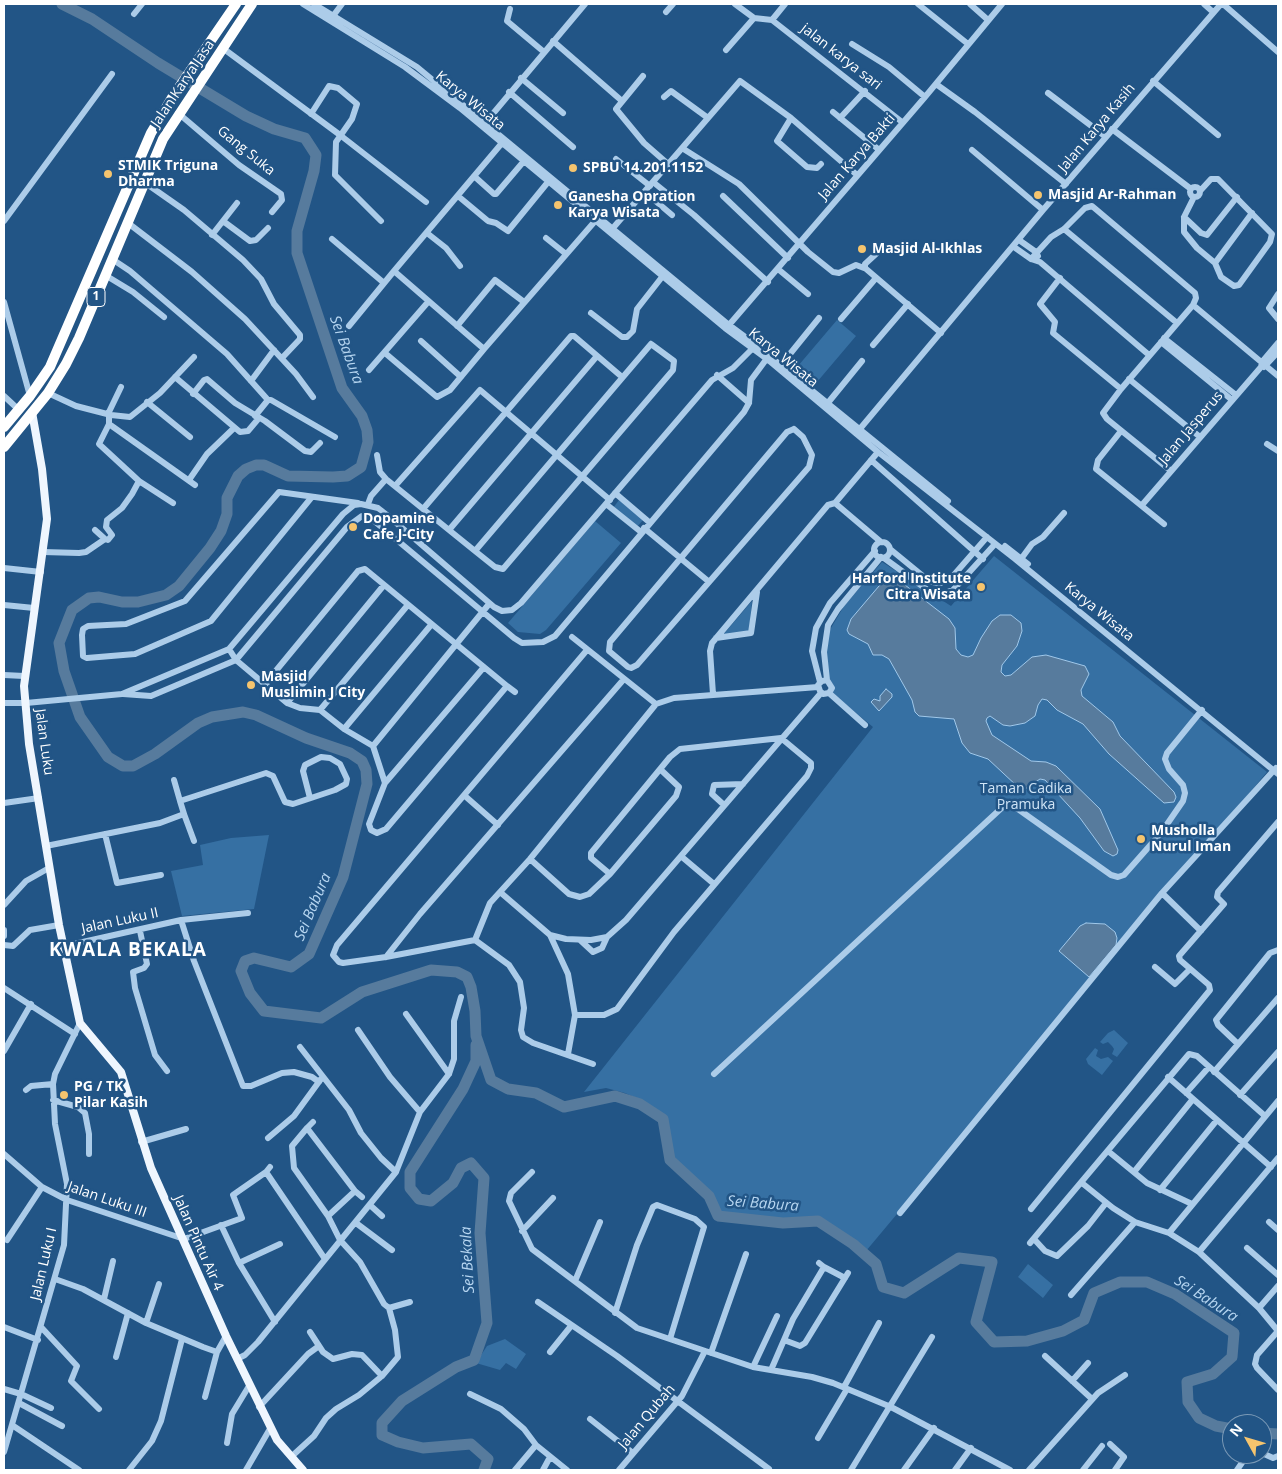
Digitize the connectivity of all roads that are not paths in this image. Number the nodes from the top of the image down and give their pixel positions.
1 (142, 4) edge
2 (236, 4) edge
3 (252, 4) edge
4 (303, 4) edge
5 (314, 4) edge
6 (342, 4) edge
7 (585, 4) edge
8 (673, 4) edge
9 (736, 4) edge
10 (785, 4) edge
11 (918, 4) edge
12 (970, 4) edge
13 (1204, 4) edge
14 (1222, 4) edge
15 (999, 5) edge
16 (510, 9) dead end
17 (666, 12) dead end
18 (1213, 12) junction
19 (134, 14) dead end
20 (333, 16) junction
21 (754, 18) junction
22 (772, 20) junction
23 (988, 20) junction
24 (553, 41) junction
25 (852, 44) dead end
26 (968, 44) junction
27 (224, 49) junction
28 (726, 50) dead end
29 (544, 52) junction
30 (1278, 52) edge
31 (112, 74) dead end
32 (643, 76) dead end
33 (521, 78) junction
34 (1153, 81) junction
35 (936, 84) junction
36 (864, 91) junction
37 (509, 92) junction
38 (1048, 93) dead end
39 (664, 97) dead end
40 (925, 97) junction
41 (622, 100) junction
42 (832, 112) dead end
43 (178, 113) junction
44 (563, 113) dead end
45 (310, 114) junction
46 (708, 118) junction
47 (791, 118) junction
48 (840, 118) junction
49 (486, 122) junction
50 (902, 122) junction
51 (1112, 129) junction
52 (152, 132) junction
53 (340, 135) junction
54 (1218, 135) dead end
55 (1106, 137) junction
56 (163, 139) junction
57 (502, 143) junction
58 (573, 147) dead end
59 (682, 148) junction
60 (879, 148) junction
61 (972, 150) dead end
62 (616, 158) dead end
63 (524, 161) junction
64 (668, 164) junction
65 (821, 164) dead end
66 (857, 175) junction
67 (474, 176) junction
68 (144, 182) junction
69 (548, 182) junction
70 (651, 184) junction
71 (1066, 184) junction
72 (1191, 189) junction
73 (1200, 191) junction
74 (645, 192) junction
75 (458, 196) junction
76 (723, 196) dead end
77 (1194, 197) junction
78 (1237, 197) junction
79 (238, 202) dead end
80 (426, 202) dead end
81 (1043, 210) junction
82 (272, 212) dead end
83 (1252, 213) junction
84 (672, 215) dead end
85 (1184, 217) junction
86 (596, 220) junction
87 (4, 221) edge
88 (381, 221) dead end
89 (223, 222) junction
90 (128, 223) junction
91 (268, 228) dead end
92 (613, 228) junction
93 (1064, 229) junction
94 (427, 233) junction
95 (212, 235) junction
96 (546, 238) dead end
97 (332, 239) dead end
98 (1020, 240) junction
99 (800, 243) junction
100 (1014, 247) junction
101 (1036, 252) junction
102 (877, 253) dead end
103 (566, 254) junction
104 (112, 258) junction
105 (788, 258) junction
106 (1031, 259) junction
107 (1040, 262) junction
108 (1215, 263) junction
109 (460, 266) dead end
110 (864, 268) junction
111 (778, 269) junction
112 (394, 271) junction
113 (105, 275) junction
114 (662, 277) junction
115 (876, 278) junction
116 (1060, 278) junction
117 (768, 282) junction
118 (384, 283) junction
119 (808, 294) dead end
120 (1278, 294) edge
121 (4, 302) edge
122 (428, 302) junction
123 (524, 302) junction
124 (908, 304) junction
125 (1193, 305) junction
126 (592, 313) dead end
127 (164, 317) dead end
128 (819, 318) dead end
129 (841, 319) dead end
130 (1278, 319) edge
131 (1177, 323) junction
132 (729, 325) junction
133 (349, 326) dead end
134 (457, 326) junction
135 (941, 332) junction
136 (1162, 340) junction
137 (420, 341) dead end
138 (1278, 343) edge
139 (873, 346) dead end
140 (755, 347) junction
141 (274, 350) junction
142 (484, 350) junction
143 (1278, 352) edge
144 (385, 353) junction
145 (1150, 355) junction
146 (194, 356) dead end
147 (597, 356) junction
148 (768, 357) junction
149 (282, 358) junction
150 (862, 362) dead end
151 (781, 365) junction
152 (1263, 365) junction
153 (369, 370) dead end
154 (717, 375) junction
155 (622, 376) junction
156 (1278, 376) edge
157 (175, 377) junction
158 (461, 377) junction
159 (26, 378) junction
160 (43, 379) junction
161 (1129, 379) junction
162 (251, 381) junction
163 (121, 387) dead end
164 (1120, 389) junction
165 (48, 393) junction
166 (193, 394) junction
167 (4, 396) edge
168 (30, 396) junction
169 (314, 397) dead end
170 (1234, 398) junction
171 (268, 400) junction
172 (147, 402) junction
173 (748, 403) junction
174 (827, 404) junction
175 (19, 410) junction
176 (32, 412) junction
177 (506, 412) junction
178 (109, 414) junction
179 (257, 417) junction
180 (109, 424) junction
181 (4, 426) edge
182 (234, 428) junction
183 (859, 430) junction
184 (1122, 431) junction
185 (36, 433) junction
186 (532, 433) junction
187 (1200, 436) junction
188 (190, 437) dead end
189 (335, 437) dead end
190 (7, 442) edge
191 (320, 443) dead end
192 (1267, 444) dead end
193 (1278, 451) edge
194 (878, 452) junction
195 (556, 454) junction
196 (377, 455) dead end
197 (871, 460) junction
198 (1171, 471) junction
199 (581, 475) junction
200 (386, 479) junction
201 (188, 480) junction
202 (139, 481) junction
203 (195, 485) dead end
204 (395, 486) junction
205 (615, 493) junction
206 (312, 498) junction
207 (608, 502) junction
208 (173, 503) dead end
209 (835, 503) junction
210 (364, 504) junction
211 (1142, 506) junction
212 (423, 509) junction
213 (1064, 514) dead end
214 (649, 522) junction
215 (1164, 524) dead end
216 (95, 530) dead end
217 (449, 530) junction
218 (643, 530) junction
219 (987, 537) junction
220 (105, 539) junction
221 (882, 542) junction
222 (995, 544) junction
223 (890, 549) junction
224 (874, 551) junction
225 (974, 551) junction
226 (43, 552) junction
227 (475, 552) junction
228 (431, 553) junction
229 (680, 558) junction
230 (882, 558) junction
231 (983, 558) junction
232 (1022, 558) junction
233 (422, 563) junction
234 (4, 568) edge
235 (296, 571) junction
236 (41, 572) junction
237 (953, 576) junction
238 (305, 578) junction
239 (708, 581) junction
240 (961, 583) junction
241 (384, 586) junction
242 (757, 591) junction
243 (830, 603) junction
244 (489, 604) junction
245 (4, 605) edge
246 (407, 606) junction
247 (34, 608) junction
248 (838, 609) junction
249 (482, 612) junction
250 (431, 625) junction
251 (572, 637) dead end
252 (716, 638) junction
253 (455, 644) junction
254 (229, 650) junction
255 (587, 650) junction
256 (218, 655) junction
257 (236, 660) junction
258 (224, 665) junction
259 (484, 667) junction
260 (4, 675) edge
261 (24, 676) junction
262 (624, 679) junction
263 (265, 684) junction
264 (148, 685) junction
265 (507, 686) junction
266 (822, 686) junction
267 (515, 692) dead end
268 (829, 693) junction
269 (122, 694) junction
270 (713, 694) junction
271 (151, 696) junction
272 (4, 702) edge
273 (26, 703) junction
274 (287, 703) junction
275 (656, 704) junction
276 (320, 710) junction
277 (1202, 711) junction
278 (865, 725) dead end
279 (344, 729) junction
280 (781, 738) junction
281 (373, 746) junction
282 (660, 769) junction
283 (1277, 770) edge
284 (174, 780) dead end
285 (385, 783) junction
286 (742, 784) junction
287 (465, 796) junction
288 (39, 798) junction
289 (310, 798) junction
290 (180, 801) junction
291 (4, 802) edge
292 (724, 805) junction
293 (184, 814) junction
294 (1278, 822) edge
295 (498, 824) junction
296 (105, 834) junction
297 (194, 840) dead end
298 (46, 846) junction
299 (682, 857) junction
300 (530, 859) junction
301 (49, 868) junction
302 (610, 874) junction
303 (161, 875) dead end
304 (714, 884) junction
305 (500, 892) junction
306 (1162, 893) junction
307 (4, 905) edge
308 (248, 913) dead end
309 (181, 920) junction
310 (59, 925) junction
311 (4, 930) edge
312 (140, 931) junction
313 (1201, 931) junction
314 (550, 935) junction
315 (4, 936) edge
316 (607, 937) junction
317 (475, 940) junction
318 (580, 940) junction
319 (4, 945) edge
320 (65, 946) junction
321 (1278, 950) edge
322 (386, 957) junction
323 (1156, 967) dead end
324 (1190, 969) junction
325 (4, 988) edge
326 (461, 997) dead end
327 (1278, 998) edge
328 (31, 1004) junction
329 (406, 1014) dead end
330 (575, 1015) junction
331 (80, 1023) junction
332 (358, 1030) dead end
333 (75, 1034) junction
334 (1238, 1044) junction
335 (300, 1047) dead end
336 (4, 1051) edge
337 (1278, 1052) edge
338 (568, 1054) junction
339 (593, 1064) dead end
340 (1211, 1070) junction
341 (166, 1071) dead end
342 (449, 1074) junction
343 (714, 1074) dead end
344 (1168, 1077) junction
345 (321, 1080) junction
346 (53, 1084) junction
347 (26, 1090) dead end
348 (1186, 1093) junction
349 (1240, 1095) junction
350 (1193, 1099) junction
351 (53, 1100) junction
352 (1278, 1101) edge
353 (420, 1112) junction
354 (1266, 1116) junction
355 (1217, 1120) junction
356 (313, 1122) dead end
357 (307, 1128) junction
358 (186, 1129) dead end
359 (268, 1138) dead end
360 (141, 1142) junction
361 (1243, 1142) junction
362 (1108, 1151) junction
363 (4, 1154) edge
364 (89, 1154) dead end
365 (1278, 1158) edge
366 (1271, 1167) junction
367 (396, 1172) junction
368 (532, 1172) dead end
369 (1134, 1172) junction
370 (1082, 1183) junction
371 (42, 1186) junction
372 (1160, 1190) junction
373 (355, 1191) junction
374 (362, 1197) dead end
375 (553, 1198) dead end
376 (68, 1200) junction
377 (1106, 1203) junction
378 (1192, 1204) junction
379 (371, 1206) junction
380 (1031, 1209) dead end
381 (900, 1213) dead end
382 (328, 1216) junction
383 (382, 1216) dead end
384 (600, 1222) dead end
385 (1135, 1222) junction
386 (1269, 1222) dead end
387 (356, 1223) junction
388 (221, 1225) junction
389 (1278, 1230) edge
390 (522, 1232) junction
391 (1169, 1233) junction
392 (184, 1239) junction
393 (7, 1240) dead end
394 (340, 1240) junction
395 (280, 1244) dead end
396 (1247, 1248) dead end
397 (392, 1250) dead end
398 (1199, 1252) junction
399 (746, 1254) dead end
400 (324, 1259) junction
401 (114, 1260) dead end
402 (239, 1263) junction
403 (1278, 1275) edge
404 (55, 1279) junction
405 (575, 1281) junction
406 (159, 1284) dead end
407 (1278, 1286) edge
408 (1071, 1295) dead end
409 (104, 1299) junction
410 (410, 1302) dead end
411 (538, 1302) dead end
412 (389, 1308) junction
413 (1259, 1308) junction
414 (128, 1313) junction
415 (615, 1313) junction
416 (777, 1316) dead end
417 (275, 1322) junction
418 (146, 1323) junction
419 (879, 1323) dead end
420 (571, 1326) junction
421 (4, 1327) edge
422 (41, 1327) junction
423 (1278, 1331) edge
424 (310, 1332) dead end
425 (226, 1336) junction
426 (932, 1337) dead end
427 (182, 1338) junction
428 (670, 1339) junction
429 (38, 1340) junction
430 (784, 1340) junction
431 (318, 1346) junction
432 (217, 1352) junction
433 (550, 1352) dead end
434 (708, 1352) junction
435 (1044, 1356) dead end
436 (116, 1357) dead end
437 (237, 1359) junction
438 (1088, 1363) dead end
439 (753, 1367) junction
440 (771, 1370) junction
441 (1126, 1375) dead end
442 (382, 1376) junction
443 (1072, 1381) junction
444 (250, 1386) junction
445 (846, 1388) junction
446 (4, 1390) edge
447 (1278, 1390) edge
448 (21, 1394) junction
449 (470, 1394) dead end
450 (205, 1397) dead end
451 (1092, 1399) junction
452 (678, 1401) junction
453 (19, 1403) junction
454 (259, 1407) junction
455 (891, 1407) junction
456 (51, 1408) dead end
457 (99, 1409) dead end
458 (590, 1419) dead end
459 (12, 1425) junction
460 (62, 1426) dead end
461 (271, 1427) junction
462 (934, 1428) junction
463 (818, 1438) dead end
464 (227, 1443) dead end
465 (1110, 1444) dead end
466 (536, 1445) junction
467 (1102, 1446) dead end
468 (971, 1448) junction
469 (4, 1452) edge
470 (634, 1453) junction
471 (550, 1456) junction
472 (291, 1457) junction
473 (248, 1468) edge
474 (769, 1468) dead end
475 (79, 1470) edge
476 (129, 1470) edge
477 (255, 1470) edge
478 (303, 1470) edge
479 (515, 1470) edge
480 (543, 1470) edge
481 (567, 1470) edge
482 (619, 1470) edge
483 (851, 1470) edge
484 (904, 1470) edge
485 (955, 1470) edge
486 (1010, 1470) edge
487 (1029, 1470) edge
488 (1084, 1470) edge
489 (1115, 1470) edge

1 - 19 street
2 - 52 highway, Jalan Karya Jasa / 1
3 - 27 highway, Jalan Karya Jasa / 1
4 - 57 street, Karya Wisata
5 - 20 street, Karya Wisata
6 - 20 street
7 - 24 street
8 - 17 street
9 - 21 street
10 - 22 street
11 - 26 street
12 - 23 street
13 - 18 street
14 - 18 street, Jalan Karya Kasih
14 - 30 street
15 - 23 street, Jalan Karya Bakti
16 - 29 street
18 - 34 street, Jalan Karya Kasih
20 - 49 street, Karya Wisata
21 - 22 street
21 - 28 street
22 - 36 street, jalan karya sari
23 - 26 street, Jalan Karya Bakti
24 - 29 street
24 - 41 street
25 - 40 street
26 - 35 street, Jalan Karya Bakti
27 - 43 highway, Jalan Karya Jasa / 1
27 - 45 street
29 - 33 street
31 - 87 street
32 - 41 street
33 - 37 street
33 - 44 street
34 - 51 street, Jalan Karya Kasih
34 - 54 street
35 - 40 street, Jalan Karya Bakti
35 - 71 street
36 - 48 street
36 - 50 street, jalan karya sari
37 - 49 street
37 - 58 street
38 - 55 street
39 - 46 street
40 - 50 street, Jalan Karya Bakti
41 - 64 street
42 - 48 street
43 - 56 highway, Jalan Karya Jasa / 1
43 - 82 street, Gang Suka
45 - 53 street
45 - 53 street
46 - 47 street
46 - 59 street
47 - 65 street
47 - 66 street
48 - 60 street
49 - 92 street, Karya Wisata
50 - 60 street, Jalan Karya Bakti
51 - 55 street, Jalan Karya Kasih
51 - 72 street
52 - 56 highway
52 - 160 highway, Jalan Karya Jasa / 1
53 - 80 street
53 - 88 street
55 - 71 street, Jalan Karya Kasih
56 - 68 highway, Jalan Karya Jasa / 1
57 - 63 street, Karya Wisata
57 - 67 street
59 - 64 street
59 - 99 street
60 - 66 street, Jalan Karya Bakti
61 - 81 street
62 - 70 street
63 - 67 street
63 - 69 street, Karya Wisata
64 - 70 street
66 - 99 street, Jalan Karya Bakti
67 - 75 street
68 - 90 highway, Jalan Karya Jasa / 1
68 - 95 street
69 - 75 street
69 - 86 street, Karya Wisata
70 - 74 street
70 - 117 street
71 - 81 street, Jalan Karya Kasih
72 - 73 street
72 - 77 street
73 - 77 street
73 - 78 street
74 - 84 street
74 - 92 street
75 - 94 street
76 - 105 street
77 - 85 street
78 - 83 street
78 - 85 street
79 - 89 street
81 - 98 street, Jalan Karya Kasih
83 - 108 street
83 - 108 street
85 - 108 street
86 - 103 street
86 - 114 street, Karya Wisata
89 - 91 street
89 - 95 street
90 - 104 highway, Jalan Karya Jasa / 1
90 - 141 street
92 - 132 street, Karya Wisata
93 - 101 street
93 - 125 street
93 - 131 street
94 - 109 street
94 - 112 street
95 - 149 street
96 - 103 street
97 - 118 street
98 - 100 street, Jalan Karya Kasih
98 - 101 street
99 - 105 street, Jalan Karya Bakti
99 - 110 street
100 - 106 street
100 - 135 street, Jalan Karya Kasih
101 - 106 street
101 - 107 street
102 - 110 street
103 - 123 street
104 - 113 highway, Jalan Karya Jasa / 1
104 - 162 street
105 - 111 street, Jalan Karya Bakti
106 - 107 street
107 - 116 street
110 - 115 street
111 - 117 street, Jalan Karya Bakti
111 - 119 street
112 - 118 street
112 - 122 street
113 - 127 street
113 - 165 highway, Jalan Karya Jasa / 1
114 - 126 street
114 - 140 street, Karya Wisata
115 - 124 street
115 - 129 street
116 - 145 street
116 - 164 street
117 - 132 street, Jalan Karya Bakti
118 - 133 street
120 - 130 street
121 - 159 street
122 - 134 street
122 - 144 street
123 - 134 street
123 - 142 street
124 - 135 street
124 - 139 street
125 - 131 street
125 - 152 street
128 - 151 street
131 - 136 street
132 - 140 street, Karya Wisata
134 - 142 street
135 - 183 street, Jalan Karya Kasih
136 - 145 street
136 - 170 street
137 - 158 street
138 - 152 street, Jalan Jasperus
140 - 148 street, Karya Wisata
140 - 154 street
141 - 149 street
141 - 162 street
142 - 158 street
143 - 152 street, Jalan Jasperus
144 - 153 street
144 - 158 street
145 - 161 street
146 - 157 street
147 - 155 street
147 - 177 street
147 - 186 street
148 - 151 street, Karya Wisata
148 - 173 street
148 - 194 street, Karya Wisata
149 - 169 street
150 - 174 street
151 - 174 street, Karya Wisata
152 - 156 street
152 - 170 street, Jalan Jasperus
154 - 173 street
154 - 205 street
155 - 195 street
155 - 199 street
157 - 166 street
157 - 172 street
159 - 160 street
159 - 168 street
160 - 168 highway, Jalan Karya Jasa / 1
161 - 164 street
161 - 187 street
162 - 171 street
163 - 178 street
164 - 184 street
165 - 176 highway, Jalan Karya Jasa / 1
165 - 178 street
166 - 179 street
166 - 182 street
167 - 175 street
168 - 175 highway, Jalan Karya Jasa / 1
170 - 187 street, Jalan Jasperus
171 - 179 street
171 - 189 street
172 - 178 street
172 - 188 street
173 - 214 street
174 - 183 street, Karya Wisata
175 - 181 highway, Jalan Karya Jasa / 1
176 - 185 main road, Jalan Luku
176 - 190 highway, Jalan Karya Jasa / 1
177 - 186 street
177 - 204 street
177 - 212 street
178 - 180 street
179 - 182 street
179 - 191 street
180 - 201 street
180 - 202 street
182 - 201 street
183 - 232 street, Karya Wisata
184 - 198 street
184 - 211 street
185 - 190 main road
185 - 226 main road, Jalan Luku
186 - 195 street
186 - 217 street
187 - 198 street, Jalan Jasperus
192 - 193 street
194 - 197 street
194 - 219 street, Karya Wisata
195 - 199 street
195 - 227 street
196 - 200 street
197 - 209 street
197 - 225 street
198 - 211 street, Jalan Jasperus
199 - 207 street
199 - 227 street
200 - 204 street
200 - 210 street
201 - 203 street
202 - 208 street
202 - 220 street
204 - 212 street
205 - 207 street
205 - 214 street
206 - 206 street
206 - 210 street
207 - 218 street
207 - 244 street
209 - 221 street
209 - 242 street
210 - 228 street
210 - 235 street
211 - 215 street
212 - 217 street
213 - 232 street
214 - 218 street
216 - 220 street
217 - 227 street
218 - 229 street
218 - 249 street
219 - 222 street, Karya Wisata
219 - 225 street
220 - 226 street
221 - 223 street
221 - 224 street
222 - 231 street
222 - 277 street, Karya Wisata
223 - 230 street
223 - 237 street
224 - 230 street
224 - 243 street
225 - 231 street
225 - 237 street
226 - 236 main road, Jalan Luku
228 - 233 street
228 - 244 street
229 - 239 street
229 - 239 street
229 - 239 street
230 - 240 street
230 - 248 street
231 - 240 street
232 - 277 street, Karya Wisata
233 - 238 street
233 - 249 street
234 - 236 street
235 - 238 street
235 - 254 street
236 - 247 main road, Jalan Luku
237 - 240 street
238 - 257 street
241 - 246 street
241 - 263 street
241 - 274 street
242 - 252 street
242 - 252 street
243 - 248 street
243 - 266 street
244 - 249 street
245 - 247 street
246 - 250 street
246 - 276 street
247 - 261 main road, Jalan Luku
248 - 266 street
249 - 253 street
250 - 253 street
250 - 279 street
251 - 255 street
252 - 270 street
253 - 259 street
253 - 281 street
254 - 256 street
254 - 257 street
255 - 262 street
255 - 287 street
256 - 258 street
256 - 264 street
257 - 258 street
257 - 263 street
258 - 271 street
259 - 265 street
259 - 285 street
260 - 261 street
261 - 273 main road, Jalan Luku
262 - 275 street
262 - 295 street
263 - 274 street
264 - 269 street
264 - 271 street
265 - 267 street
265 - 285 street
266 - 268 street
266 - 268 street
266 - 270 street
266 - 280 street
268 - 278 street
269 - 271 street
269 - 273 street
270 - 275 street
272 - 273 street
273 - 288 main road, Jalan Luku
274 - 276 street
275 - 300 street
276 - 279 street
277 - 283 street, Karya Wisata
277 - 283 street, Karya Wisata
277 - 343 street
279 - 281 street
280 - 282 street
280 - 286 street
280 - 304 street
281 - 285 street
282 - 302 street
282 - 302 street
283 - 306 street
284 - 290 street
286 - 292 street
286 - 292 street
287 - 295 street
287 - 322 street
288 - 291 street
288 - 298 main road, Jalan Luku
289 - 289 street
289 - 290 street
290 - 293 street
292 - 299 street
293 - 296 street
293 - 297 street
294 - 313 street
295 - 322 street
296 - 298 street
296 - 303 street
298 - 301 main road, Jalan Luku
299 - 304 street
299 - 316 street
300 - 302 street
300 - 305 street
301 - 307 street
301 - 310 main road, Jalan Luku
304 - 330 street
305 - 314 street
305 - 317 street
306 - 313 street
306 - 381 street
308 - 309 street, Jalan Luku II
309 - 312 street, Jalan Luku II
309 - 345 street
310 - 319 street
310 - 320 main road, Jalan Luku
311 - 315 street
312 - 320 street, Jalan Luku II
312 - 341 street
313 - 324 street
314 - 318 street
314 - 330 street
316 - 318 street
316 - 318 street
317 - 322 street
317 - 338 street
320 - 331 main road, Jalan Luku
321 - 334 street
323 - 324 street
324 - 380 street
325 - 328 street
326 - 342 street
327 - 334 street
328 - 333 street
328 - 336 street
329 - 342 street
330 - 338 street
331 - 333 street, Jalan Luku I
331 - 360 main road, Jalan Pintu Air 4
332 - 353 street
333 - 346 street, Jalan Luku I
334 - 340 street
335 - 345 street
337 - 349 street
338 - 339 street
340 - 344 street
340 - 348 street
340 - 349 street
342 - 353 street
344 - 348 street
344 - 362 street
345 - 359 street
345 - 367 street
346 - 347 street
346 - 351 street, Jalan Luku I
348 - 350 street
349 - 354 street
350 - 355 street
350 - 369 street
351 - 364 street
351 - 376 street, Jalan Luku I
352 - 354 street
353 - 367 street
354 - 361 street
355 - 361 street
355 - 372 street
356 - 357 street
357 - 373 street
357 - 382 street
358 - 360 street
360 - 392 main road, Jalan Pintu Air 4
361 - 366 street
361 - 378 street
362 - 369 street
362 - 370 street
363 - 371 street, Jalan Luku III
365 - 366 street
366 - 398 street
367 - 379 street
368 - 390 street
369 - 372 street
370 - 377 street
370 - 377 street
371 - 376 street, Jalan Luku III
371 - 393 street
372 - 378 street
373 - 374 street
373 - 382 street
375 - 390 street
376 - 392 street, Jalan Luku III
376 - 404 street, Jalan Luku I
377 - 385 street
378 - 391 street
379 - 383 street
379 - 387 street
382 - 394 street
384 - 405 street
385 - 391 street
385 - 408 street
386 - 389 street
387 - 394 street
387 - 397 street
388 - 392 street
388 - 400 street
388 - 402 street
390 - 405 street
391 - 398 street
392 - 425 main road, Jalan Pintu Air 4
394 - 400 street
394 - 412 street
395 - 402 street
396 - 403 street
398 - 413 street
399 - 434 street, Jalan Qubah
400 - 417 street
401 - 409 street
402 - 417 street
404 - 409 street
404 - 422 street, Jalan Luku I
405 - 415 street
406 - 418 street
407 - 413 street
409 - 414 street
410 - 412 street
411 - 420 street
412 - 442 street
413 - 423 street
414 - 418 street
414 - 436 street
415 - 428 street
415 - 428 street
416 - 439 street
417 - 437 street
418 - 427 street
419 - 445 street
420 - 433 street
420 - 452 street
421 - 429 street
422 - 429 street, Jalan Luku I
422 - 457 street
423 - 447 street
424 - 431 street
425 - 432 street
425 - 437 main road, Jalan Pintu Air 4
426 - 455 street
427 - 432 street
427 - 476 street
428 - 434 street
429 - 448 street, Jalan Luku I
430 - 430 street
430 - 440 street
431 - 442 street
431 - 454 street
432 - 450 street
434 - 439 street
434 - 452 street, Jalan Qubah
435 - 443 street
437 - 444 main road, Jalan Pintu Air 4
438 - 443 street
439 - 440 street
440 - 445 street
441 - 451 street
442 - 472 street
443 - 451 street
444 - 454 main road, Jalan Pintu Air 4
444 - 464 street
445 - 455 street
445 - 463 street
446 - 448 street
448 - 453 street, Jalan Luku I
448 - 456 street
449 - 466 street
451 - 487 street
452 - 470 street, Jalan Qubah
452 - 474 street
453 - 459 street, Jalan Luku I
453 - 460 street
454 - 461 main road, Jalan Pintu Air 4
455 - 462 street
455 - 483 street
458 - 470 street
459 - 469 street, Jalan Luku I
459 - 475 street
461 - 472 main road, Jalan Pintu Air 4
461 - 473 street
462 - 468 street
462 - 484 street
465 - 489 street
466 - 471 street
466 - 479 street
467 - 488 street
468 - 485 street
468 - 486 street
470 - 482 street, Jalan Qubah
471 - 480 street
471 - 481 street
472 - 478 main road, Jalan Pintu Air 4
473 - 477 street

